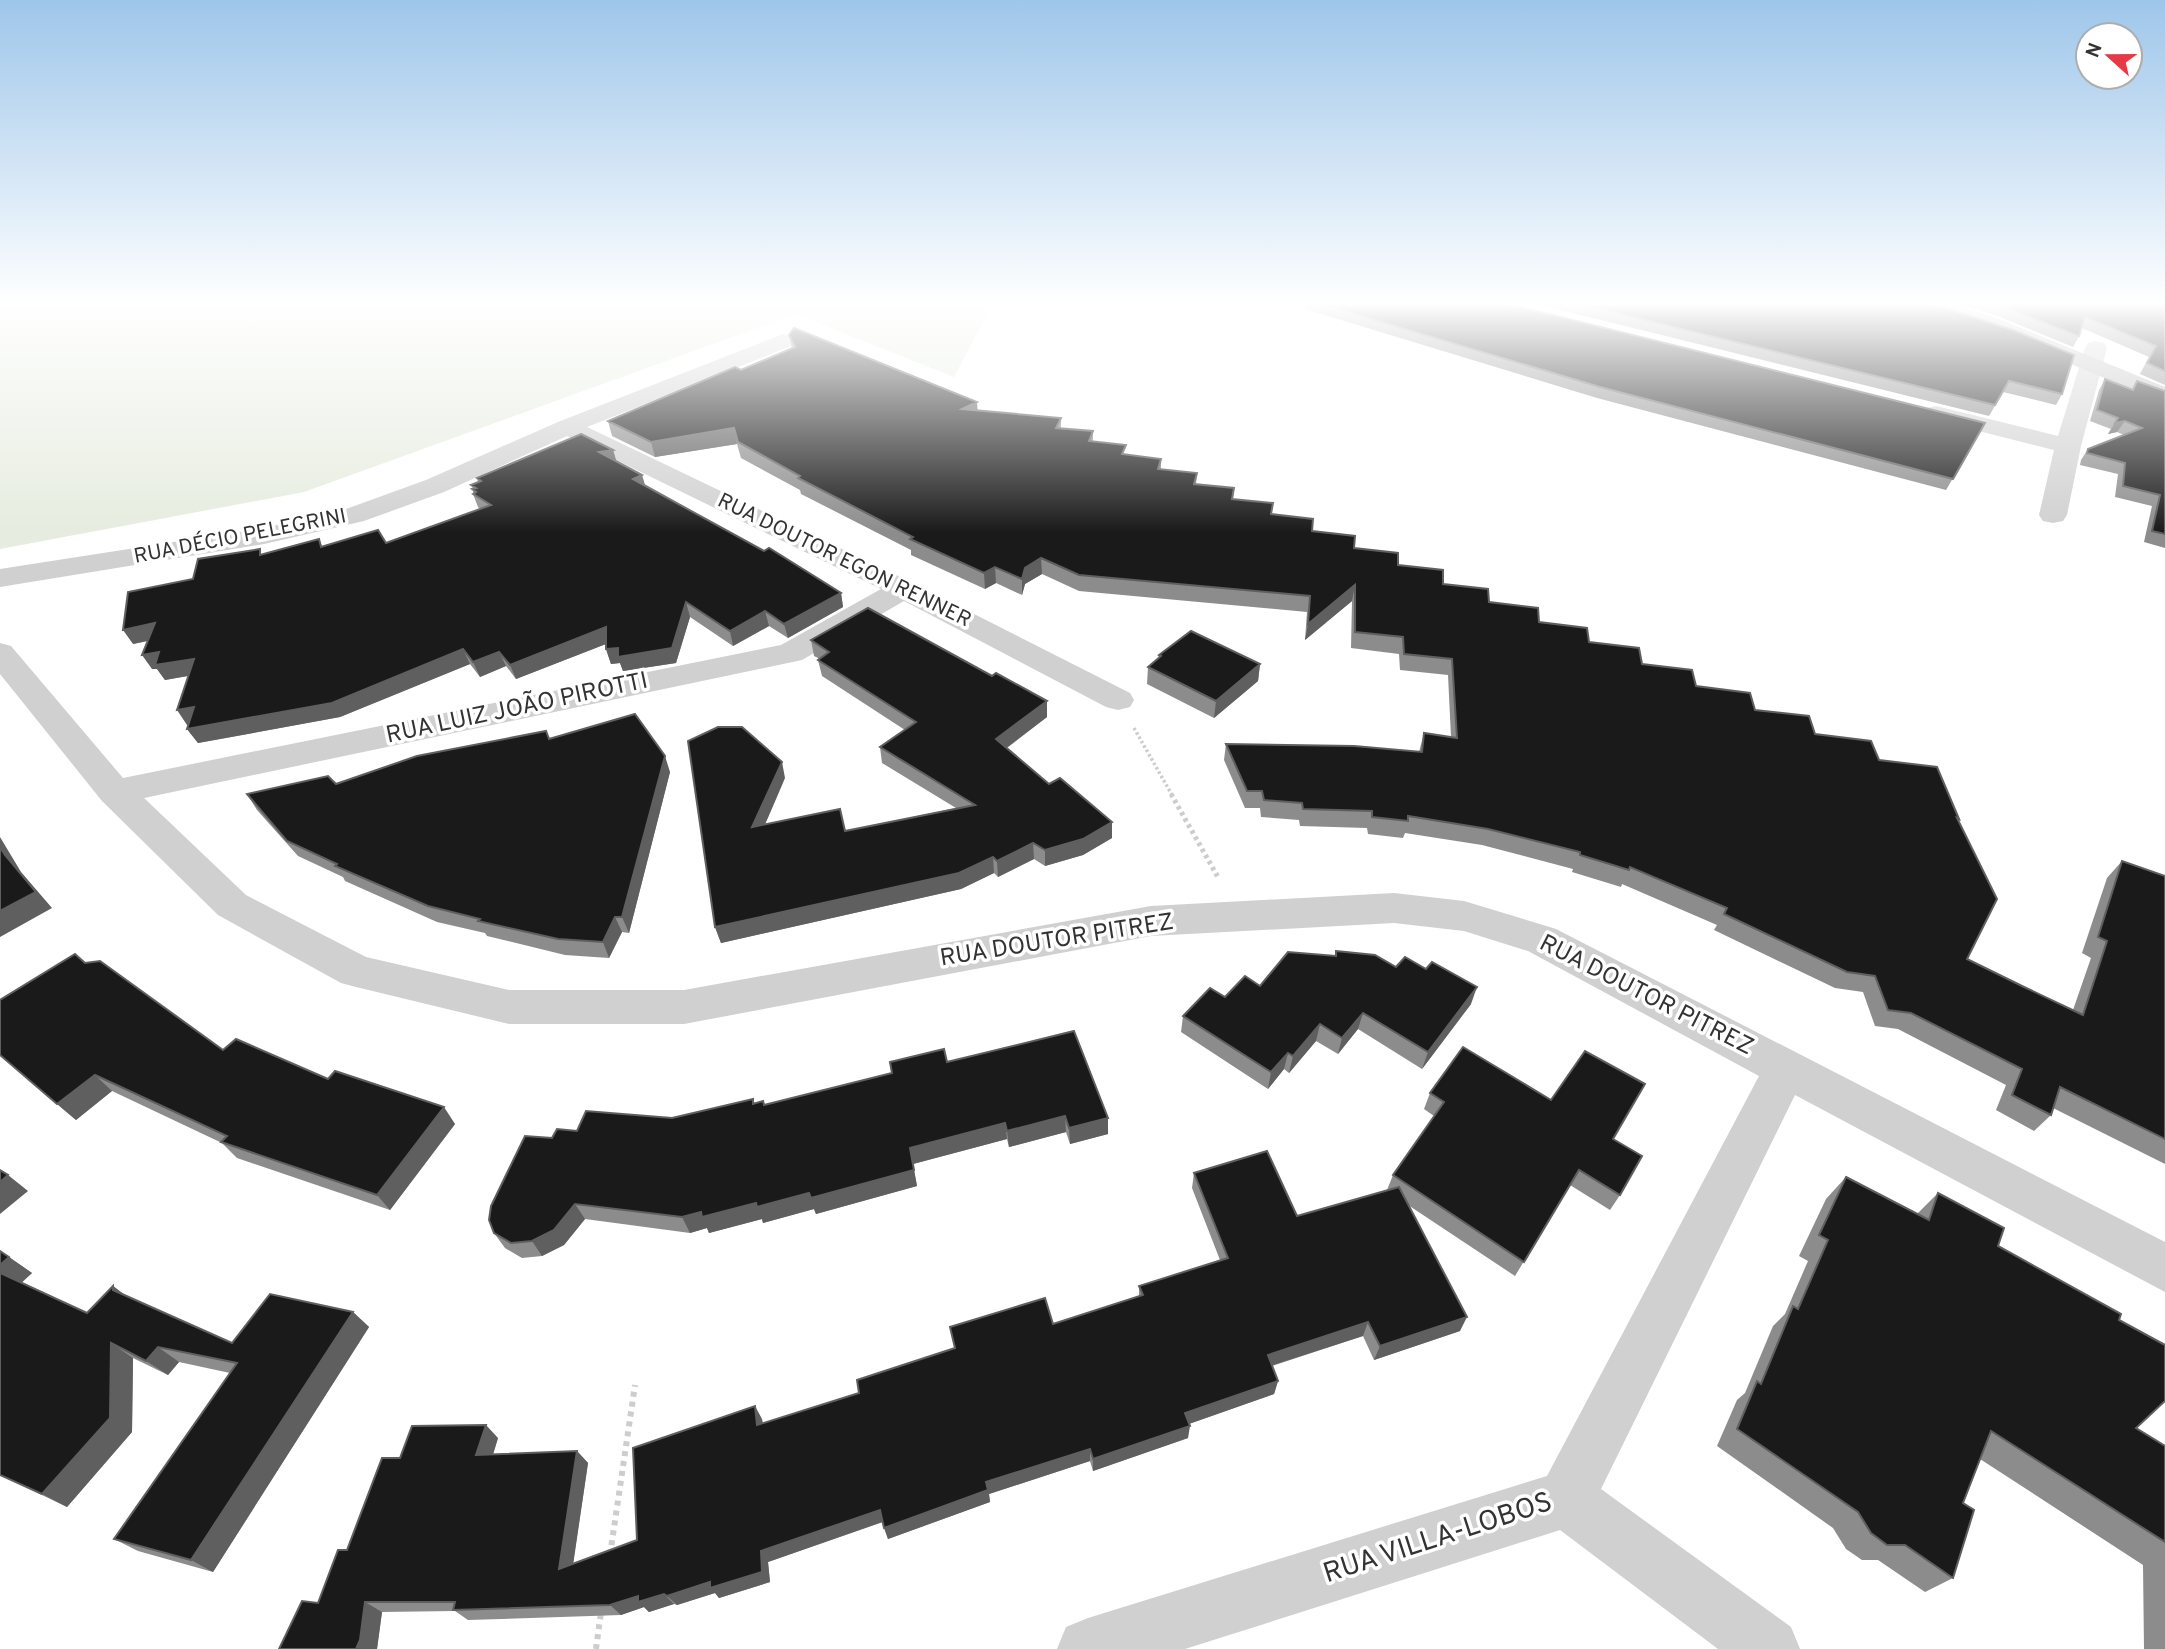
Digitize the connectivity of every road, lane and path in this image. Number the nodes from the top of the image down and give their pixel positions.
1 (688, 379) edge
2 (2087, 379) edge
3 (2135, 379) edge
4 (2165, 396) edge
5 (1921, 409) edge
6 (567, 427) junction
7 (2068, 446) junction
8 (2053, 515) dead end
9 (0, 579) edge
10 (903, 589) junction
11 (0, 653) edge
12 (1118, 700) joint
13 (115, 792) junction
14 (1241, 916) junction
15 (1786, 1068) junction
16 (2165, 1268) edge
17 (635, 1385) dead end
18 (1566, 1499) junction
19 (607, 1570) edge
20 (604, 1596) edge
21 (596, 1649) edge
22 (1088, 1649) edge
23 (1769, 1649) edge

1 - 6 street, RUA DÉCIO PELEGRINI
2 - 7 street
3 - 4 street
5 - 7 street
6 - 9 street, RUA DÉCIO PELEGRINI
6 - 10 street, RUA DOUTOR EGON RENNER
7 - 8 street
10 - 12 street, RUA DOUTOR EGON RENNER
10 - 13 street, RUA LUIZ JOÃO PIROTTI
11 - 13 street, RUA DOUTOR PITREZ
12 - 14 path
13 - 14 street, RUA DOUTOR PITREZ
14 - 15 street, RUA DOUTOR PITREZ
15 - 16 street, RUA DOUTOR PITREZ
15 - 18 street, RUA VILLA-LOBOS
17 - 19 path
18 - 22 street, RUA VILLA-LOBOS
18 - 23 street
20 - 21 path

